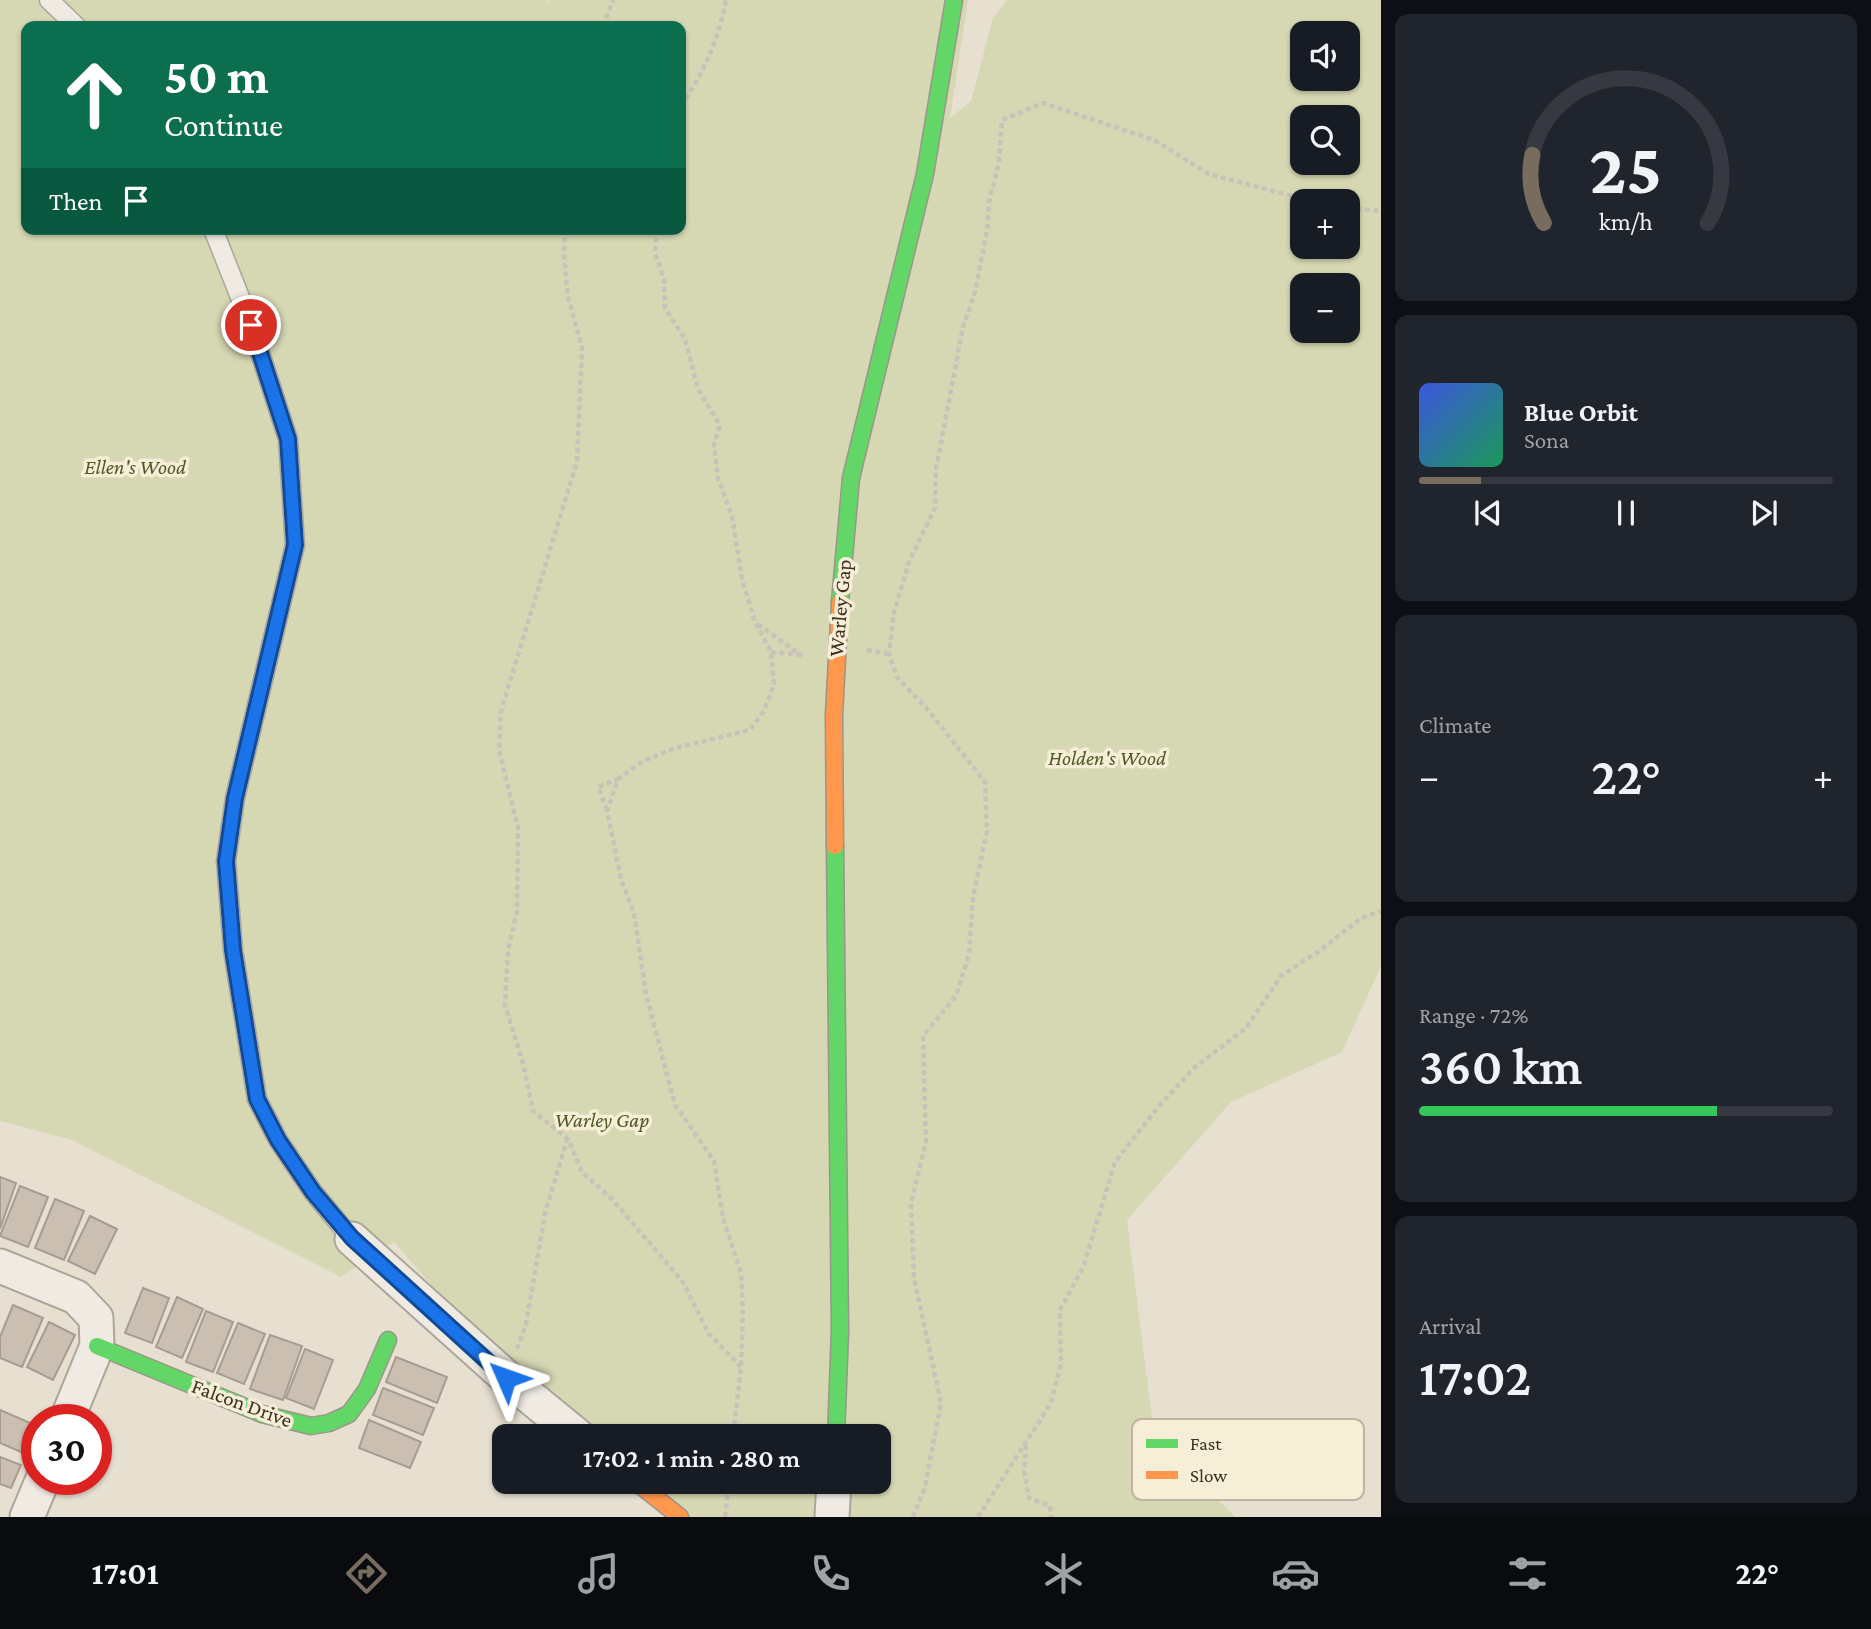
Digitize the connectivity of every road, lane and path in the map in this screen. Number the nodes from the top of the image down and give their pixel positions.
1 (49, 0) edge
2 (613, 0) edge
3 (726, 0) edge
4 (954, 0) edge
5 (71, 21) edge
6 (605, 21) edge
7 (686, 99) edge
8 (1290, 195) edge
9 (1360, 209) edge
10 (1381, 211) edge
11 (215, 235) edge
12 (565, 235) edge
13 (656, 235) edge
14 (755, 622) junction
15 (803, 656) dead end
16 (618, 779) junction
17 (607, 811) junction
18 (1381, 911) edge
19 (568, 1139) junction
20 (352, 1238) joint
21 (0, 1266) edge
22 (388, 1340) dead end
23 (97, 1346) junction
24 (741, 1367) junction
25 (506, 1378) junction
26 (73, 1404) edge
27 (563, 1424) edge
28 (734, 1424) edge
29 (836, 1424) edge
30 (1027, 1441) junction
31 (651, 1494) edge
32 (728, 1494) edge
33 (833, 1494) edge
34 (36, 1495) edge
35 (27, 1517) edge
36 (680, 1517) edge
37 (725, 1517) edge
38 (832, 1517) edge
39 (913, 1517) edge
40 (978, 1517) edge
41 (1051, 1517) edge

1 - 5 lane
2 - 6 path
3 - 7 path
4 - 29 street, Warley Gap
8 - 39 path
9 - 10 path
11 - 20 lane
12 - 19 path
13 - 14 path
14 - 15 path
14 - 16 path
16 - 17 path
16 - 17 path
17 - 24 path
18 - 30 path
19 - 24 path
19 - 25 path
20 - 25 street
21 - 23 street
22 - 23 street, Falcon Drive
23 - 26 street
24 - 28 path
25 - 27 street
30 - 40 path
30 - 41 path
31 - 36 street
32 - 37 path
33 - 38 street
34 - 35 street

